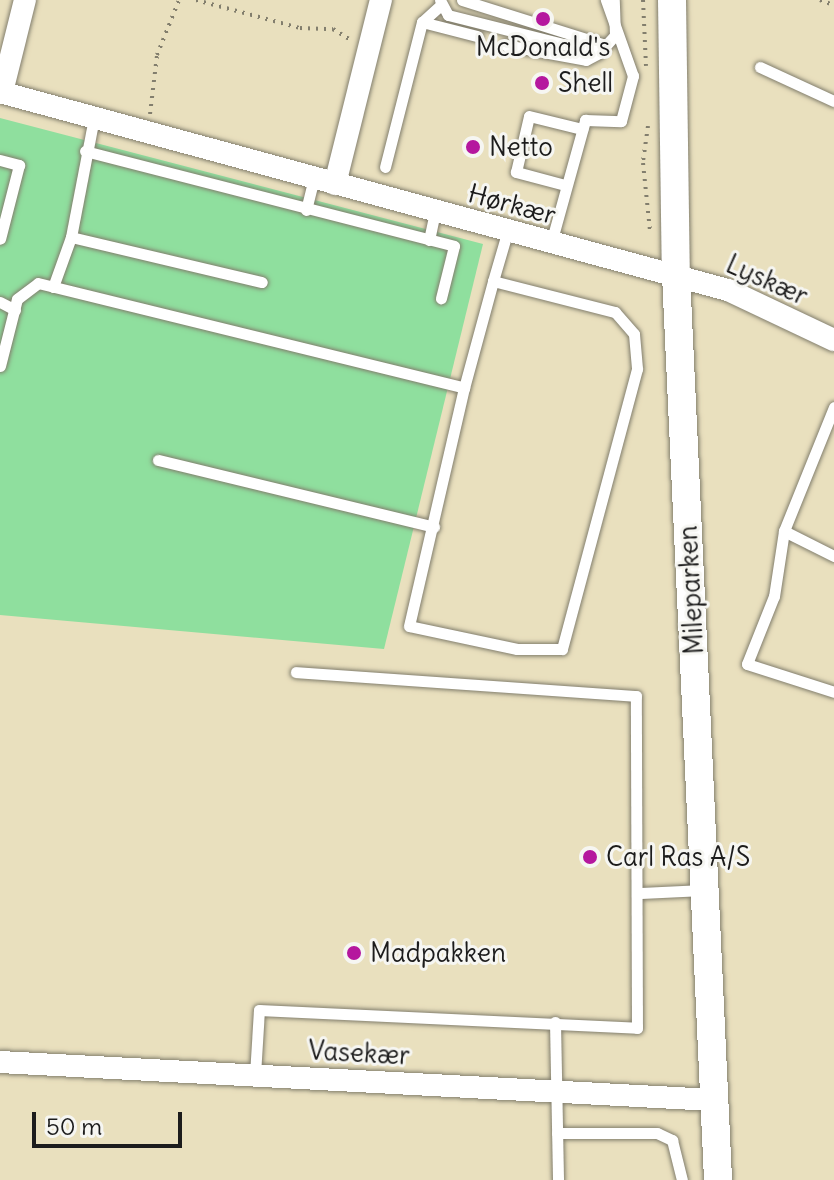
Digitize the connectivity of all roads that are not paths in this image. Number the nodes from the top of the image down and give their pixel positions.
1 (25, 0) edge
2 (381, 0) edge
3 (462, 0) edge
4 (606, 0) edge
5 (614, 0) edge
6 (672, 0) edge
7 (440, 3) edge
8 (422, 22) junction
9 (615, 35) junction
10 (477, 36) dead end
11 (505, 45) dead end
12 (603, 49) junction
13 (760, 67) dead end
14 (1, 92) edge
15 (834, 101) edge
16 (94, 118) junction
17 (582, 129) junction
18 (85, 151) junction
19 (0, 160) edge
20 (385, 167) dead end
21 (324, 181) junction
22 (565, 185) junction
23 (306, 210) junction
24 (435, 212) junction
25 (507, 233) junction
26 (71, 237) junction
27 (0, 239) edge
28 (429, 240) junction
29 (551, 244) junction
30 (676, 275) junction
31 (493, 281) junction
32 (262, 282) dead end
33 (53, 287) junction
34 (441, 298) dead end
35 (0, 302) edge
36 (15, 310) junction
37 (834, 340) edge
38 (0, 366) edge
39 (464, 388) junction
40 (834, 407) edge
41 (158, 460) dead end
42 (434, 527) junction
43 (784, 531) junction
44 (834, 556) edge
45 (296, 672) dead end
46 (834, 692) edge
47 (703, 890) junction
48 (641, 893) junction
49 (555, 1022) junction
50 (0, 1062) edge
51 (255, 1075) junction
52 (555, 1091) junction
53 (714, 1100) junction
54 (557, 1133) junction
55 (558, 1180) edge
56 (682, 1180) edge
57 (718, 1180) edge

1 - 14 street, Hørkær
2 - 21 street
3 - 12 lane
4 - 9 lane
5 - 9 lane
6 - 30 street, Mileparken
7 - 8 lane
7 - 12 lane
8 - 10 lane
8 - 20 lane
9 - 12 lane
9 - 17 lane
11 - 12 lane
13 - 15 lane
14 - 16 street, Hørkær
16 - 18 lane
16 - 21 street, Hørkær
17 - 22 lane
17 - 22 lane
18 - 23 lane
18 - 26 lane
19 - 27 lane
21 - 23 lane
21 - 24 street, Hørkær
22 - 29 lane
23 - 28 lane
24 - 25 street, Hørkær
24 - 28 lane
25 - 29 street, Hørkær
25 - 31 lane
26 - 32 lane
26 - 33 lane
28 - 34 lane
29 - 30 street, Hørkær
30 - 37 street, Lyskær
30 - 47 street, Mileparken
31 - 39 lane
31 - 42 lane
33 - 36 lane
33 - 39 lane
35 - 36 lane
36 - 38 lane
39 - 42 lane
40 - 43 lane
41 - 42 lane
43 - 44 lane
43 - 46 lane
45 - 48 lane
47 - 48 lane
47 - 53 street, Mileparken
48 - 49 lane
49 - 51 lane
49 - 52 lane
50 - 51 street, Vasekær
51 - 52 street, Vasekær
52 - 53 street, Vasekær
52 - 54 lane
53 - 57 street, Mileparken
54 - 55 lane
54 - 56 lane

